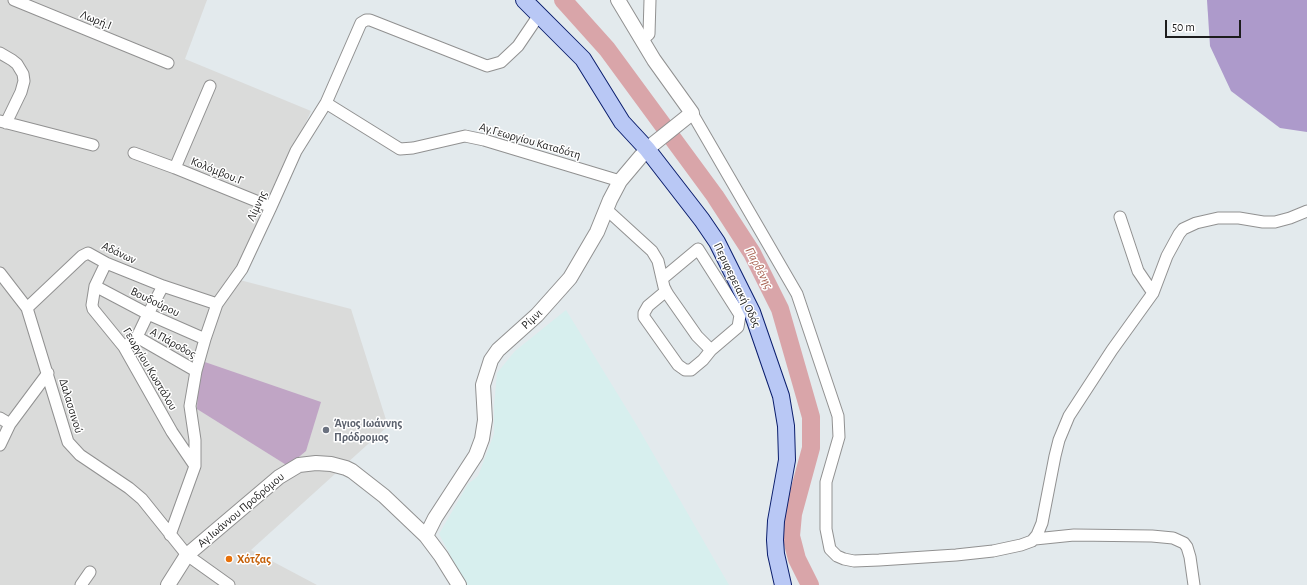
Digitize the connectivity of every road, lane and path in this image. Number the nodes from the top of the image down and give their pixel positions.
1 (14, 0) edge
2 (524, 0) edge
3 (618, 0) edge
4 (650, 0) edge
5 (539, 15) junction
6 (642, 40) junction
7 (0, 53) edge
8 (168, 63) dead end
9 (210, 86) dead end
10 (326, 103) junction
11 (686, 117) junction
12 (3, 122) edge
13 (652, 144) junction
14 (93, 145) dead end
15 (134, 153) dead end
16 (175, 168) junction
17 (620, 181) junction
18 (271, 208) junction
19 (606, 209) junction
20 (1307, 211) edge
21 (1120, 217) dead end
22 (106, 262) junction
23 (0, 273) edge
24 (662, 279) junction
25 (95, 286) junction
26 (163, 286) junction
27 (666, 291) junction
28 (1153, 294) junction
29 (217, 304) junction
30 (27, 308) junction
31 (148, 314) junction
32 (137, 337) junction
33 (205, 339) junction
34 (124, 347) junction
35 (711, 350) junction
36 (196, 371) junction
37 (48, 373) junction
38 (0, 418) edge
39 (10, 424) junction
40 (0, 445) edge
41 (195, 466) junction
42 (170, 535) junction
43 (426, 536) junction
44 (1035, 539) junction
45 (187, 555) junction
46 (90, 572) dead end
47 (226, 584) edge
48 (81, 585) edge
49 (168, 585) edge
50 (459, 585) edge
51 (783, 585) edge
52 (1194, 585) edge

1 - 8 street, Λωρή.Ι
2 - 5 main road, Περιφερειακή Οδός
3 - 6 street
4 - 6 street
5 - 10 street, Λίμνης
5 - 13 main road, Περιφερειακή Οδός
6 - 11 street
7 - 12 street
9 - 16 street, Κολόμβου.Γ
10 - 17 street, Αγ.Γεωργίου Καταδότη
10 - 18 street, Λίμνης
11 - 13 street, Ρίμνι
11 - 44 street
12 - 14 street
13 - 17 street, Ρίμνι
13 - 51 main road, Περιφερειακή Οδός
15 - 16 street, Κολόμβου.Γ
16 - 18 street, Κολόμβου.Γ
17 - 19 street, Ρίμνι
18 - 29 street, Λίμνης
19 - 24 street
19 - 43 street, Ρίμνι
20 - 28 street
21 - 28 street
22 - 25 street, Γεωργίου Κωστάλου
22 - 26 street, Αδάνων
22 - 30 street, Αδάνων
23 - 30 street, Δαλασσινού
24 - 27 street
24 - 35 street
25 - 31 street, Βουδούρου
25 - 34 street, Γεωργίου Κωστάλου
26 - 29 street, Αδάνων
26 - 31 street
27 - 35 street
27 - 35 street
28 - 44 street
29 - 33 street, Λίμνης
30 - 37 street, Δαλασσινού
31 - 32 street
31 - 33 street, Βουδούρου
32 - 34 street
32 - 36 street, Α Πάροδος
33 - 36 street, Λίμνης
34 - 41 street, Γεωργίου Κωστάλου
36 - 41 street, Λίμνης
37 - 39 street
37 - 42 street, Δαλασσινού
38 - 39 street
39 - 40 street
41 - 42 street, Λίμνης
42 - 45 street, Δαλασσινού
43 - 45 street, Αγ.Ιωάννου Προδρόμου
43 - 50 street, Αγ.Ιωάννου Προδρόμου
44 - 52 street
45 - 47 street, Δαλασσινού
45 - 49 street, Αγ.Ιωάννου Προδρόμου
46 - 48 street

